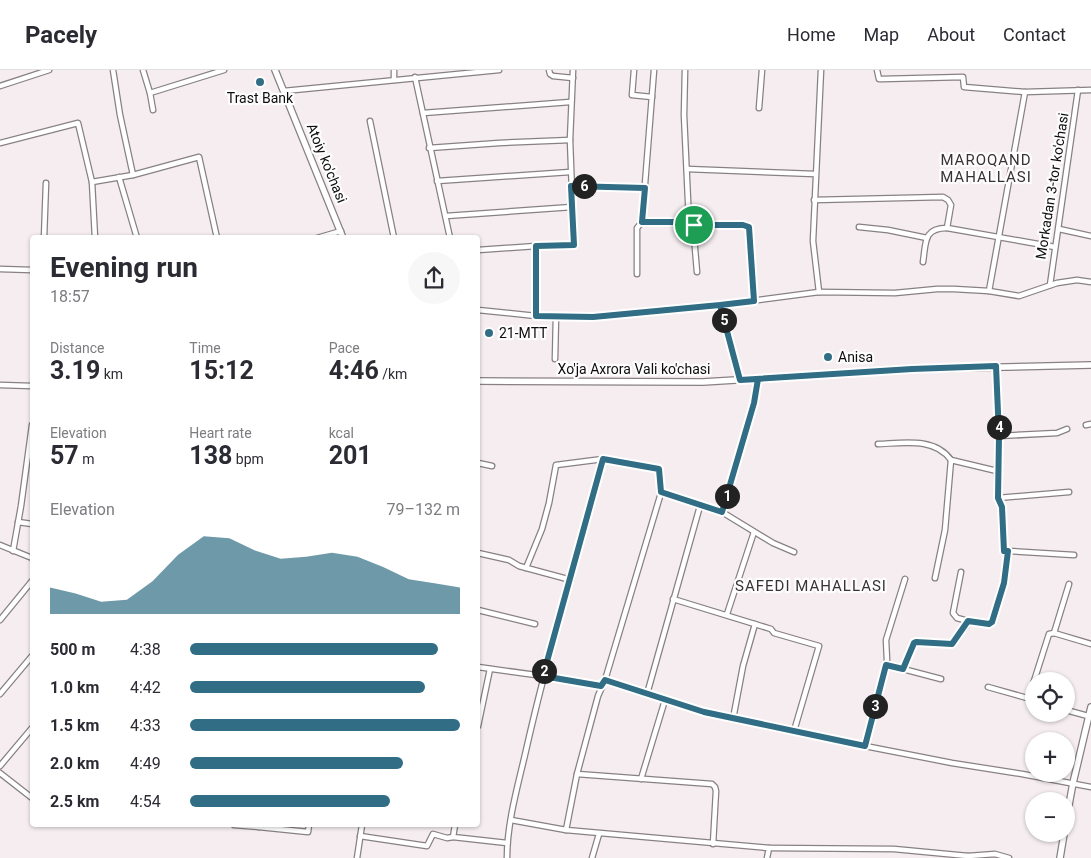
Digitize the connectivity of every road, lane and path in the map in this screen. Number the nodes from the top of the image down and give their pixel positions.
1 (50, 70) edge
2 (113, 70) edge
3 (143, 70) edge
4 (224, 70) edge
5 (275, 70) edge
6 (394, 70) edge
7 (499, 70) edge
8 (549, 70) edge
9 (573, 70) edge
10 (634, 70) edge
11 (654, 70) edge
12 (685, 70) edge
13 (762, 70) edge
14 (821, 70) edge
15 (877, 70) edge
16 (415, 77) junction
17 (573, 78) junction
18 (394, 80) junction
19 (0, 86) edge
20 (1078, 90) junction
21 (1091, 90) edge
22 (284, 91) junction
23 (1025, 92) junction
24 (150, 93) junction
25 (652, 97) junction
26 (570, 102) junction
27 (759, 108) dead end
28 (153, 110) dead end
29 (423, 113) junction
30 (370, 121) dead end
31 (570, 140) junction
32 (0, 142) edge
33 (430, 148) junction
34 (687, 169) junction
35 (570, 172) junction
36 (815, 174) junction
37 (133, 175) junction
38 (119, 177) junction
39 (437, 181) junction
40 (92, 182) junction
41 (46, 183) dead end
42 (571, 186) junction
43 (645, 188) junction
44 (814, 200) junction
45 (572, 208) junction
46 (446, 216) junction
47 (642, 222) junction
48 (691, 224) junction
49 (859, 227) dead end
50 (947, 228) junction
51 (1059, 229) junction
52 (341, 231) junction
53 (44, 235) edge
54 (96, 235) edge
55 (136, 235) edge
56 (216, 235) edge
57 (327, 235) edge
58 (342, 235) edge
59 (393, 235) edge
60 (449, 235) edge
61 (1091, 236) edge
62 (927, 238) junction
63 (999, 238) junction
64 (536, 246) junction
65 (1055, 247) junction
66 (480, 250) edge
67 (923, 262) dead end
68 (0, 269) edge
69 (30, 270) edge
70 (697, 272) dead end
71 (637, 274) dead end
72 (1091, 282) edge
73 (1050, 285) junction
74 (989, 291) junction
75 (819, 292) junction
76 (754, 301) junction
77 (720, 305) junction
78 (480, 310) edge
79 (536, 316) junction
80 (556, 316) junction
81 (555, 359) dead end
82 (1091, 365) edge
83 (996, 366) junction
84 (758, 379) junction
85 (740, 380) junction
86 (480, 381) edge
87 (0, 386) edge
88 (30, 386) edge
89 (1067, 429) dead end
90 (999, 436) junction
91 (30, 442) edge
92 (878, 444) dead end
93 (603, 459) junction
94 (951, 460) junction
95 (480, 464) edge
96 (492, 466) dead end
97 (997, 471) junction
98 (26, 476) junction
99 (30, 477) edge
100 (661, 492) junction
101 (1069, 492) dead end
102 (998, 498) junction
103 (700, 506) junction
104 (722, 512) junction
105 (18, 522) junction
106 (30, 524) edge
107 (754, 532) junction
108 (0, 545) edge
109 (13, 551) junction
110 (1008, 551) junction
111 (794, 552) dead end
112 (480, 553) edge
113 (1074, 556) dead end
114 (30, 557) edge
115 (526, 568) junction
116 (961, 572) dead end
117 (935, 578) dead end
118 (905, 579) dead end
119 (571, 580) junction
120 (30, 584) edge
121 (1069, 584) dead end
122 (674, 599) junction
123 (480, 610) edge
124 (727, 614) junction
125 (0, 620) edge
126 (968, 621) junction
127 (535, 624) dead end
128 (754, 624) junction
129 (1054, 633) junction
130 (1091, 644) edge
131 (30, 658) edge
132 (886, 665) junction
133 (480, 668) edge
134 (490, 669) junction
135 (903, 669) junction
136 (1037, 672) edge
137 (543, 676) junction
138 (941, 679) dead end
139 (605, 680) junction
140 (601, 686) junction
141 (988, 687) dead end
142 (0, 694) edge
143 (647, 694) junction
144 (1025, 698) edge
145 (665, 700) junction
146 (1091, 707) edge
147 (1075, 712) edge
148 (480, 716) edge
149 (1088, 716) junction
150 (733, 719) junction
151 (30, 730) edge
152 (794, 731) junction
153 (865, 746) junction
154 (0, 766) edge
155 (0, 773) edge
156 (1075, 773) edge
157 (577, 774) junction
158 (1025, 774) edge
159 (641, 779) junction
160 (1073, 782) joint
161 (1091, 787) edge
162 (1071, 792) edge
163 (30, 796) edge
164 (511, 820) junction
165 (267, 827) edge
166 (309, 827) edge
167 (362, 827) edge
168 (455, 827) edge
169 (566, 830) junction
170 (599, 834) junction
171 (360, 836) junction
172 (453, 836) junction
173 (1063, 842) edge
174 (507, 843) junction
175 (713, 844) junction
176 (769, 848) junction
177 (968, 857) edge
178 (357, 858) edge
179 (507, 858) edge
180 (592, 858) edge
181 (767, 858) edge
182 (1009, 858) edge
183 (1060, 858) edge

1 - 19 street
2 - 37 street
3 - 24 street
4 - 24 street
5 - 22 street, Atoiy ko'chasi
6 - 18 street
7 - 16 street
8 - 17 street
9 - 17 street
10 - 25 street
11 - 25 street
12 - 34 street
13 - 27 street
14 - 36 street
15 - 23 street
16 - 18 street
16 - 29 street
17 - 26 street
18 - 22 street
20 - 21 street
20 - 23 street
20 - 51 street, Morkadan 3-tor ko'chasi
22 - 52 street, Atoiy ko'chasi
23 - 63 street
24 - 28 street
25 - 43 street
26 - 29 street
26 - 31 street
29 - 33 street
30 - 59 street
31 - 33 street
31 - 35 street
32 - 40 street
33 - 39 street
34 - 36 street
34 - 48 street
35 - 39 street
35 - 42 street
36 - 44 street
37 - 38 street
37 - 56 street
38 - 40 street
38 - 55 street
39 - 46 street
40 - 54 street
41 - 53 street
42 - 43 street
42 - 45 street
43 - 47 street
44 - 50 street
44 - 75 street
45 - 46 street
45 - 64 street
46 - 60 street
47 - 48 street
47 - 71 street
48 - 70 street
48 - 76 street
49 - 62 street
50 - 62 street
50 - 63 street
51 - 61 street
51 - 65 street, Morkadan 3-tor ko'chasi
52 - 57 street
52 - 58 street, Atoiy ko'chasi
62 - 67 street
63 - 65 street
63 - 74 street
64 - 66 street
64 - 79 street
65 - 73 street, Morkadan 3-tor ko'chasi
68 - 69 street
72 - 73 street
73 - 74 street
74 - 75 street
75 - 76 street
76 - 77 street
77 - 80 street
77 - 85 street
78 - 79 street
79 - 80 street
80 - 81 street
82 - 83 street, Xo'ja Axrora Vali ko'chasi
83 - 84 street, Xo'ja Axrora Vali ko'chasi
83 - 90 street
84 - 85 street, Xo'ja Axrora Vali ko'chasi
84 - 104 street
85 - 86 street, Xo'ja Axrora Vali ko'chasi
87 - 88 street
89 - 90 street
90 - 97 street
91 - 98 street
92 - 94 street
93 - 100 street
93 - 115 street
93 - 119 street
94 - 97 street
94 - 117 street
95 - 96 street
97 - 102 street
98 - 99 street
98 - 105 street
100 - 103 street
100 - 139 street
101 - 102 street
102 - 110 street
103 - 104 street
103 - 122 street
104 - 107 street
105 - 106 street
105 - 109 street
107 - 111 street
107 - 124 street
108 - 109 street
109 - 114 street
110 - 113 street
110 - 126 street
112 - 115 street
115 - 119 street
116 - 126 street
118 - 132 street
119 - 137 street
120 - 125 street
121 - 129 street
122 - 124 street
122 - 143 street
123 - 127 street
124 - 128 street
126 - 135 street
128 - 150 street
128 - 152 street
129 - 130 street
129 - 136 street
131 - 142 street
132 - 135 street
132 - 153 street
133 - 134 street
134 - 137 street
134 - 148 street
135 - 138 street
137 - 140 street
137 - 164 street
139 - 140 street
139 - 143 street
140 - 157 street
141 - 144 street
143 - 145 street
145 - 150 street
145 - 159 street
146 - 149 street
147 - 149 street
149 - 156 street
150 - 152 street
151 - 154 street
152 - 153 street
153 - 158 street
155 - 163 street
157 - 159 street
157 - 169 street
159 - 175 street
160 - 161 street
160 - 162 street
164 - 169 street
164 - 174 street
165 - 166 street
167 - 171 street
168 - 172 street
169 - 170 street
170 - 175 street
170 - 180 street
171 - 172 street
171 - 178 street
172 - 174 street
173 - 183 street
174 - 179 street
175 - 176 street
176 - 177 street
176 - 181 street
177 - 182 street

